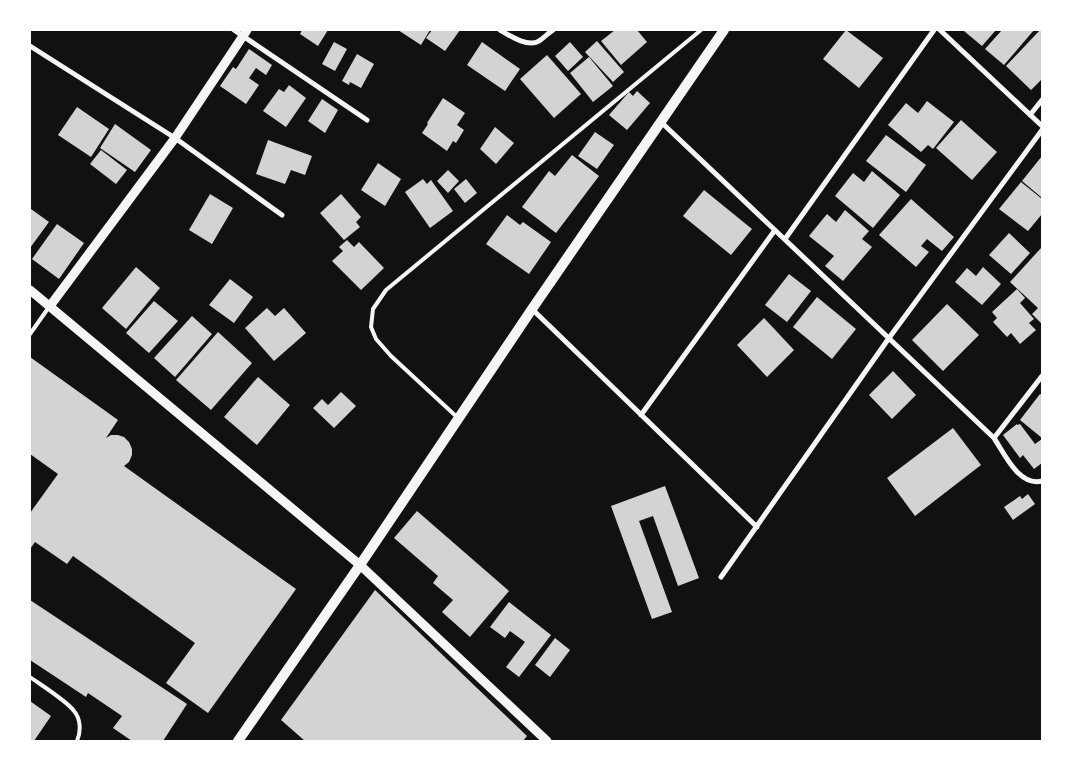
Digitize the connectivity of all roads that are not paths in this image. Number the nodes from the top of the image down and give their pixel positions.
1 (234, 30) edge
2 (500, 30) edge
3 (553, 30) edge
4 (701, 30) edge
5 (724, 30) edge
6 (934, 30) edge
7 (940, 30) edge
8 (244, 33) edge
9 (30, 46) edge
10 (1042, 100) edge
11 (1030, 115) junction
12 (367, 120) dead end
13 (661, 122) junction
14 (1042, 126) edge
15 (1042, 130) edge
16 (175, 138) junction
17 (282, 215) dead end
18 (775, 230) junction
19 (785, 239) junction
20 (30, 290) edge
21 (50, 306) junction
22 (532, 309) junction
23 (30, 334) edge
24 (889, 338) junction
25 (1042, 376) edge
26 (641, 415) junction
27 (458, 418) junction
28 (994, 438) junction
29 (1042, 481) edge
30 (756, 527) junction
31 (360, 565) junction
32 (721, 578) dead end
33 (30, 677) edge
34 (77, 741) edge
35 (238, 741) edge
36 (547, 741) edge

1 - 8 street
2 - 3 street
4 - 27 lane
5 - 13 main road
6 - 19 street
7 - 11 street
8 - 12 street
8 - 16 street
9 - 16 street
10 - 11 street
11 - 14 street
13 - 18 street
13 - 22 main road
15 - 24 street
16 - 17 street
16 - 21 street
18 - 19 street
18 - 26 street
19 - 24 street
20 - 21 street
21 - 23 lane
21 - 31 street
22 - 26 street
22 - 27 main road
24 - 28 street
24 - 30 street
25 - 28 street
26 - 30 street
27 - 31 main road
28 - 29 street
30 - 32 street
31 - 35 main road
31 - 36 street
33 - 34 lane

